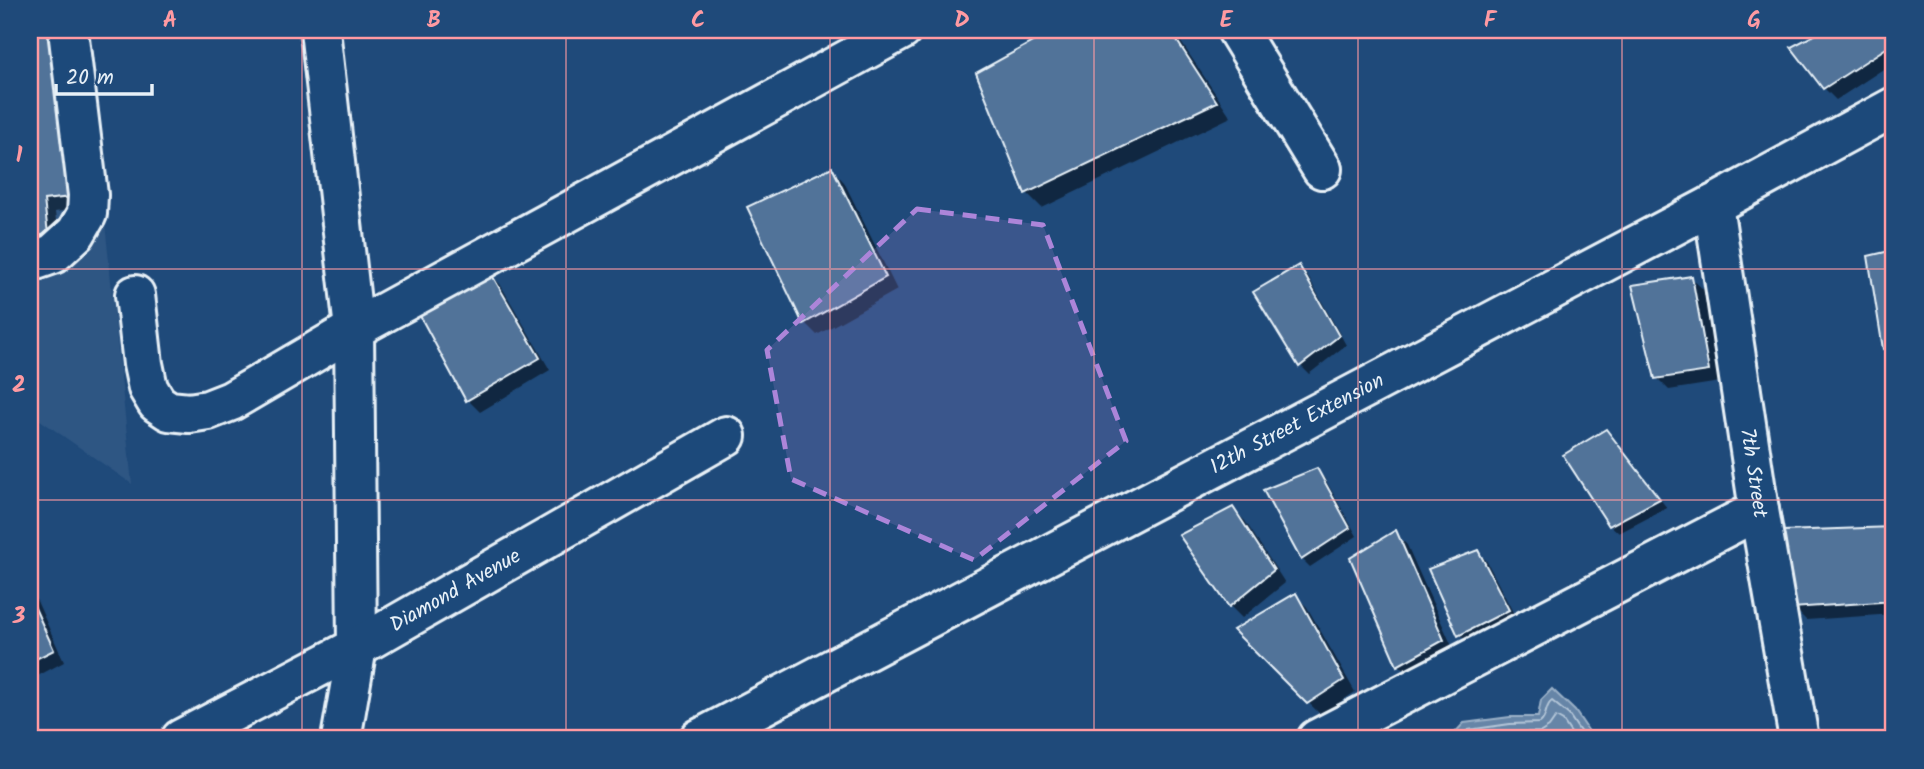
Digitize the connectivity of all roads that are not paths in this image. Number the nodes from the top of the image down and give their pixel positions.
1 (68, 30) edge
2 (320, 30) edge
3 (902, 30) edge
4 (1237, 30) edge
5 (1894, 107) edge
6 (1322, 169) dead end
7 (1713, 205) junction
8 (30, 262) edge
9 (135, 296) dead end
10 (354, 329) junction
11 (726, 436) dead end
12 (1759, 509) junction
13 (357, 647) junction
14 (181, 739) edge
15 (341, 739) edge
16 (699, 739) edge
17 (1317, 739) edge
18 (1799, 739) edge

1 - 8 street
2 - 10 street
3 - 10 street
4 - 6 street
5 - 7 street, 12th Street Extension
7 - 12 street, 7th Street
7 - 16 street, 12th Street Extension
9 - 10 street
10 - 13 street
11 - 13 street, Diamond Avenue
12 - 17 street
12 - 18 street, 7th Street
13 - 14 street, Diamond Avenue
13 - 15 street

